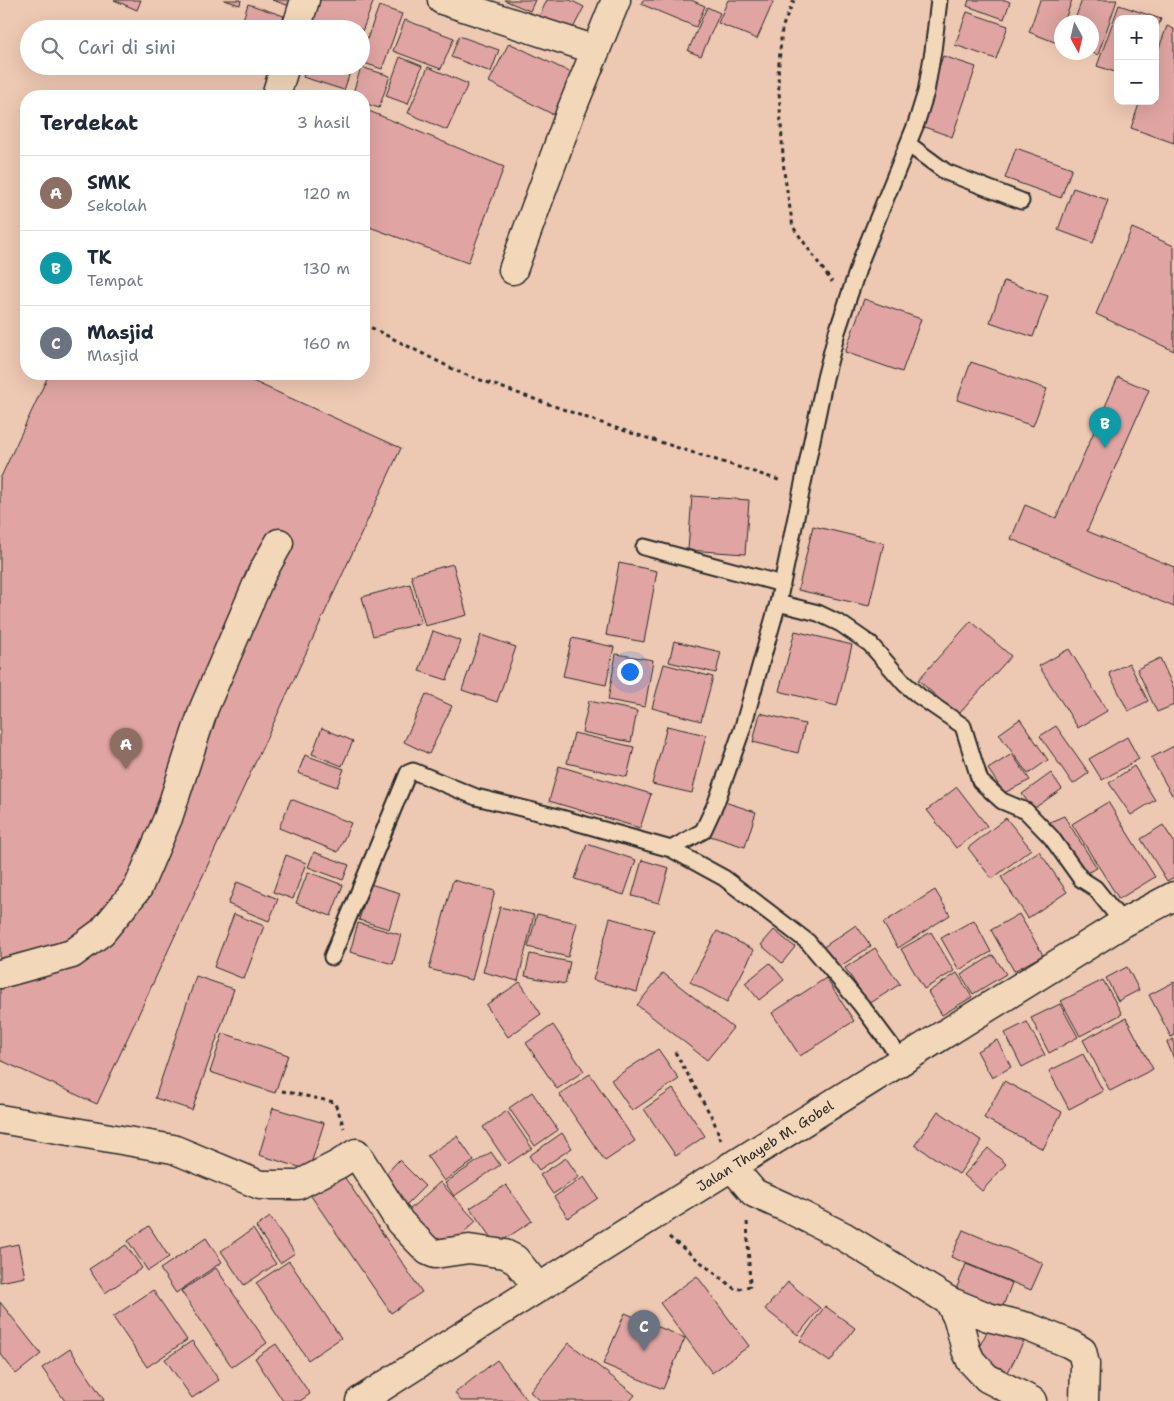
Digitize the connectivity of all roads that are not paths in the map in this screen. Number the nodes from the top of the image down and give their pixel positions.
1 (305, 0) edge
2 (442, 0) edge
3 (616, 0) edge
4 (939, 0) edge
5 (299, 20) edge
6 (596, 50) junction
7 (282, 75) edge
8 (278, 90) edge
9 (908, 144) junction
10 (1021, 201) dead end
11 (513, 270) dead end
12 (279, 543) dead end
13 (644, 547) dead end
14 (782, 584) junction
15 (778, 603) junction
16 (671, 849) junction
17 (1174, 896) edge
18 (1123, 923) junction
19 (332, 957) dead end
20 (0, 974) edge
21 (902, 1060) junction
22 (0, 1118) edge
23 (731, 1166) junction
24 (538, 1287) junction
25 (949, 1300) junction
26 (360, 1401) edge
27 (1032, 1401) edge
28 (1084, 1401) edge

1 - 5 street
2 - 6 street
3 - 6 street
4 - 9 lane
6 - 11 street
7 - 8 street
9 - 10 lane
9 - 14 lane
12 - 20 street
13 - 14 lane
14 - 15 lane
15 - 16 lane
15 - 18 lane
16 - 19 lane
16 - 21 lane
17 - 18 street, Jalan Thayeb M. Gobel
18 - 21 street, Jalan Thayeb M. Gobel
21 - 23 street, Jalan Thayeb M. Gobel
22 - 24 street
23 - 24 street, Jalan Thayeb M. Gobel
23 - 25 street
24 - 26 street, Jalan Thayeb M. Gobel
25 - 27 street
25 - 28 street

